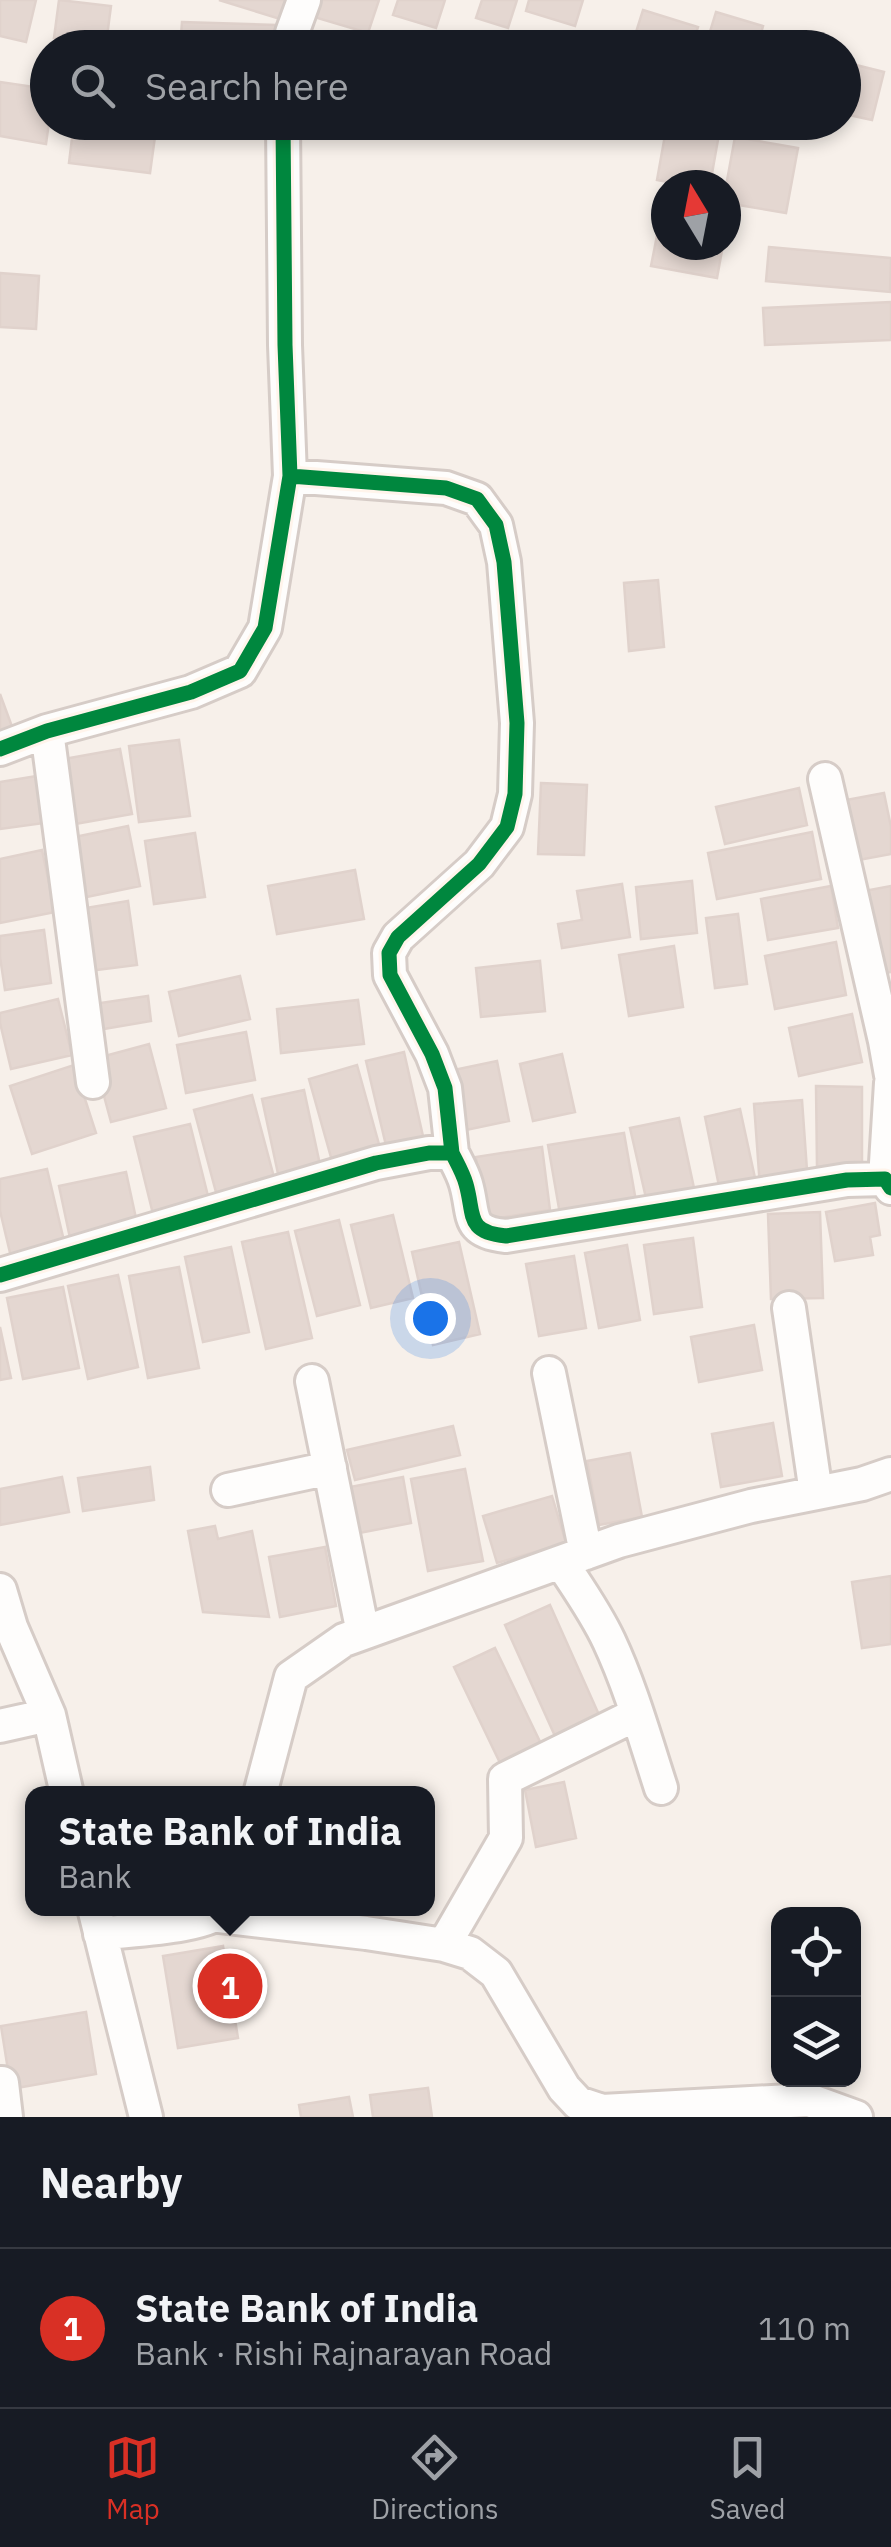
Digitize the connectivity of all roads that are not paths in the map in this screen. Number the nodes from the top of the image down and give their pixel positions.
1 (304, 0) edge
2 (293, 30) edge
3 (283, 140) edge
4 (290, 476) junction
5 (47, 731) junction
6 (0, 749) edge
7 (825, 778) dead end
8 (891, 1075) edge
9 (92, 1082) dead end
10 (891, 1083) edge
11 (452, 1153) junction
12 (888, 1183) edge
13 (0, 1275) edge
14 (789, 1308) dead end
15 (549, 1373) dead end
16 (312, 1381) dead end
17 (330, 1468) junction
18 (891, 1474) edge
19 (228, 1490) dead end
20 (816, 1493) junction
21 (573, 1558) junction
22 (0, 1590) edge
23 (363, 1633) junction
24 (49, 1714) junction
25 (637, 1714) junction
26 (0, 1726) edge
27 (65, 1786) edge
28 (262, 1786) edge
29 (661, 1788) dead end
30 (214, 1916) edge
31 (249, 1916) edge
32 (97, 1921) edge
33 (444, 1945) junction
34 (0, 2083) edge
35 (6, 2117) edge
36 (146, 2117) edge
37 (856, 2117) edge

1 - 2 street
3 - 4 street
4 - 5 street
4 - 11 street
5 - 6 street
5 - 9 street
7 - 8 street
10 - 12 street
11 - 12 street
11 - 13 street
14 - 20 street
15 - 21 street
16 - 17 street
17 - 19 street
17 - 23 street
18 - 20 street
20 - 21 street
21 - 23 street
21 - 25 street
22 - 24 street
23 - 28 street
24 - 26 street
24 - 27 street
25 - 29 street
25 - 33 street
30 - 32 street
31 - 33 street
32 - 36 street
33 - 37 street
34 - 35 street

